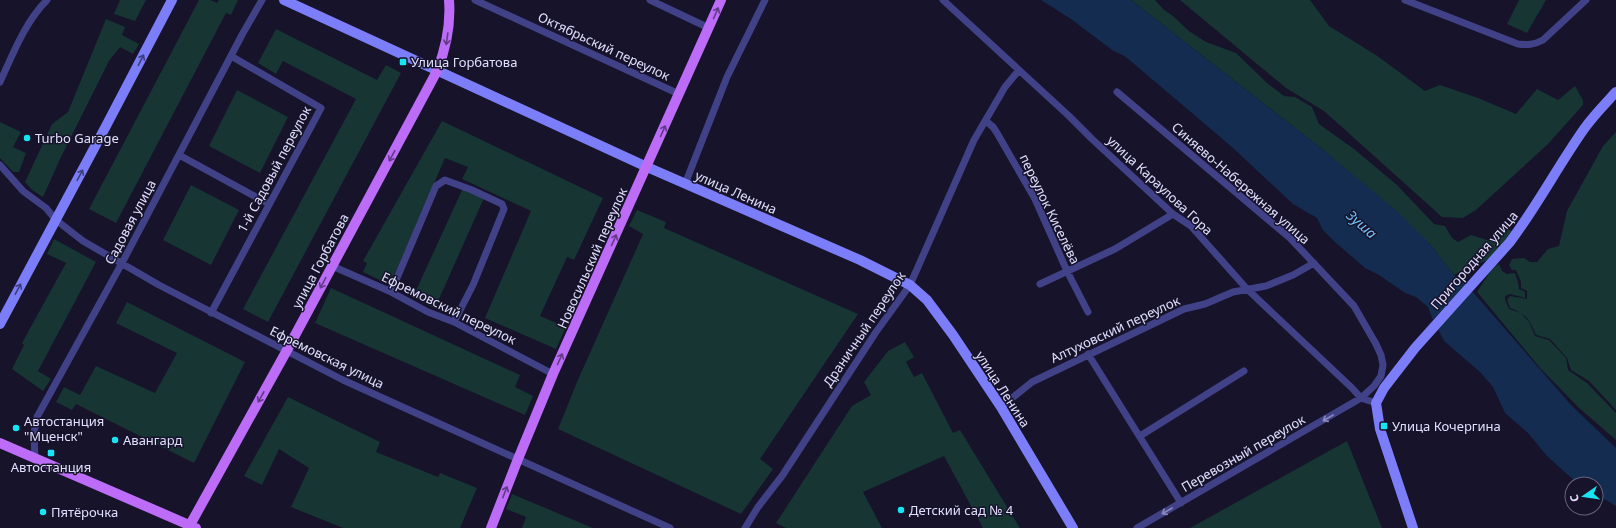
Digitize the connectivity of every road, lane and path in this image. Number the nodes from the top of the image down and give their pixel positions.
1 (47, 0) edge
2 (172, 0) edge
3 (262, 0) edge
4 (284, 0) edge
5 (449, 0) edge
6 (475, 0) edge
7 (650, 0) edge
8 (721, 0) edge
9 (765, 0) edge
10 (943, 0) edge
11 (1405, 0) edge
12 (1586, 0) edge
13 (709, 28) junction
14 (231, 56) junction
15 (1019, 70) junction
16 (437, 71) junction
17 (0, 82) edge
18 (1117, 92) dead end
19 (1616, 92) edge
20 (679, 94) junction
21 (986, 122) junction
22 (179, 155) junction
23 (0, 165) edge
24 (647, 167) junction
25 (685, 184) junction
26 (269, 204) junction
27 (1173, 214) junction
28 (56, 220) junction
29 (122, 263) junction
30 (1314, 263) junction
31 (332, 266) junction
32 (1067, 271) junction
33 (1040, 284) dead end
34 (910, 285) junction
35 (1247, 289) junction
36 (389, 291) junction
37 (1088, 312) dead end
38 (211, 313) junction
39 (454, 322) junction
40 (0, 324) edge
41 (286, 352) junction
42 (1088, 354) junction
43 (1244, 371) dead end
44 (554, 374) junction
45 (1361, 398) junction
46 (1376, 403) junction
47 (1001, 407) junction
48 (1140, 436) junction
49 (0, 443) edge
50 (35, 459) junction
51 (518, 459) junction
52 (1181, 503) junction
53 (193, 527) edge
54 (491, 528) edge
55 (670, 528) edge
56 (745, 528) edge
57 (1073, 528) edge
58 (1137, 528) edge
59 (1413, 528) edge

1 - 17 street
28 -> 2 main road
3 - 14 street, Садовая улица
4 - 16 main road, улица Ленина
5 -> 16 main road, улица Горбатова
6 - 20 street, Октябрьский переулок
7 - 13 street
13 -> 8 main road, Новосильский переулок
9 - 25 street
10 - 15 street, улица Караулова Гора
11 - 12 street
13 - 20 main road, Новосильский переулок
14 - 22 street, Садовая улица
14 - 26 street, 1-й Садовый переулок
15 - 21 street, Драничный переулок
15 - 27 street, улица Караулова Гора
16 - 24 main road, улица Ленина
16 -> 31 main road, улица Горбатова
18 - 30 street, Синяево-Набережная улица
19 - 46 main road, Пригородная улица
24 -> 20 main road, Новосильский переулок
21 - 32 street, переулок Киселёва
21 - 34 street, Драничный переулок
22 - 26 street
22 - 29 street, Садовая улица
23 - 28 street, Ефремовская улица
24 - 25 main road, улица Ленина
44 -> 24 main road, Новосильский переулок
25 - 34 main road, улица Ленина
26 - 38 street, 1-й Садовый переулок
27 - 32 street
27 - 35 street, улица Караулова Гора
28 - 29 street, Ефремовская улица
40 -> 28 main road
29 - 38 street, Ефремовская улица
29 - 50 street, Садовая улица
30 - 35 street, Алтуховский переулок
30 - 45 street, Синяево-Набережная улица
31 - 36 street, Ефремовский переулок
31 -> 41 main road, улица Горбатова
32 - 33 street
32 - 37 street, переулок Киселёва
34 - 47 main road, улица Ленина
34 - 56 street, Драничный переулок
35 - 42 street, Алтуховский переулок
35 - 45 street, улица Караулова Гора
36 - 39 street, Ефремовский переулок
36 - 39 street
38 - 41 street, Ефремовская улица
39 - 44 street, Ефремовский переулок
41 - 51 street, Ефремовская улица
41 -> 53 main road, улица Горбатова
42 - 47 street, Алтуховский переулок
42 - 48 street
43 - 48 street
44 - 51 main road, Новосильский переулок
45 - 46 street, улица Караулова Гора
45 -> 52 street, Перевозный переулок
46 - 59 main road
47 - 57 main road, улица Ленина
48 - 52 street
49 - 50 main road
50 - 53 main road
54 -> 51 main road, Новосильский переулок
51 - 55 street, Ефремовская улица
52 -> 58 street, Перевозный переулок

